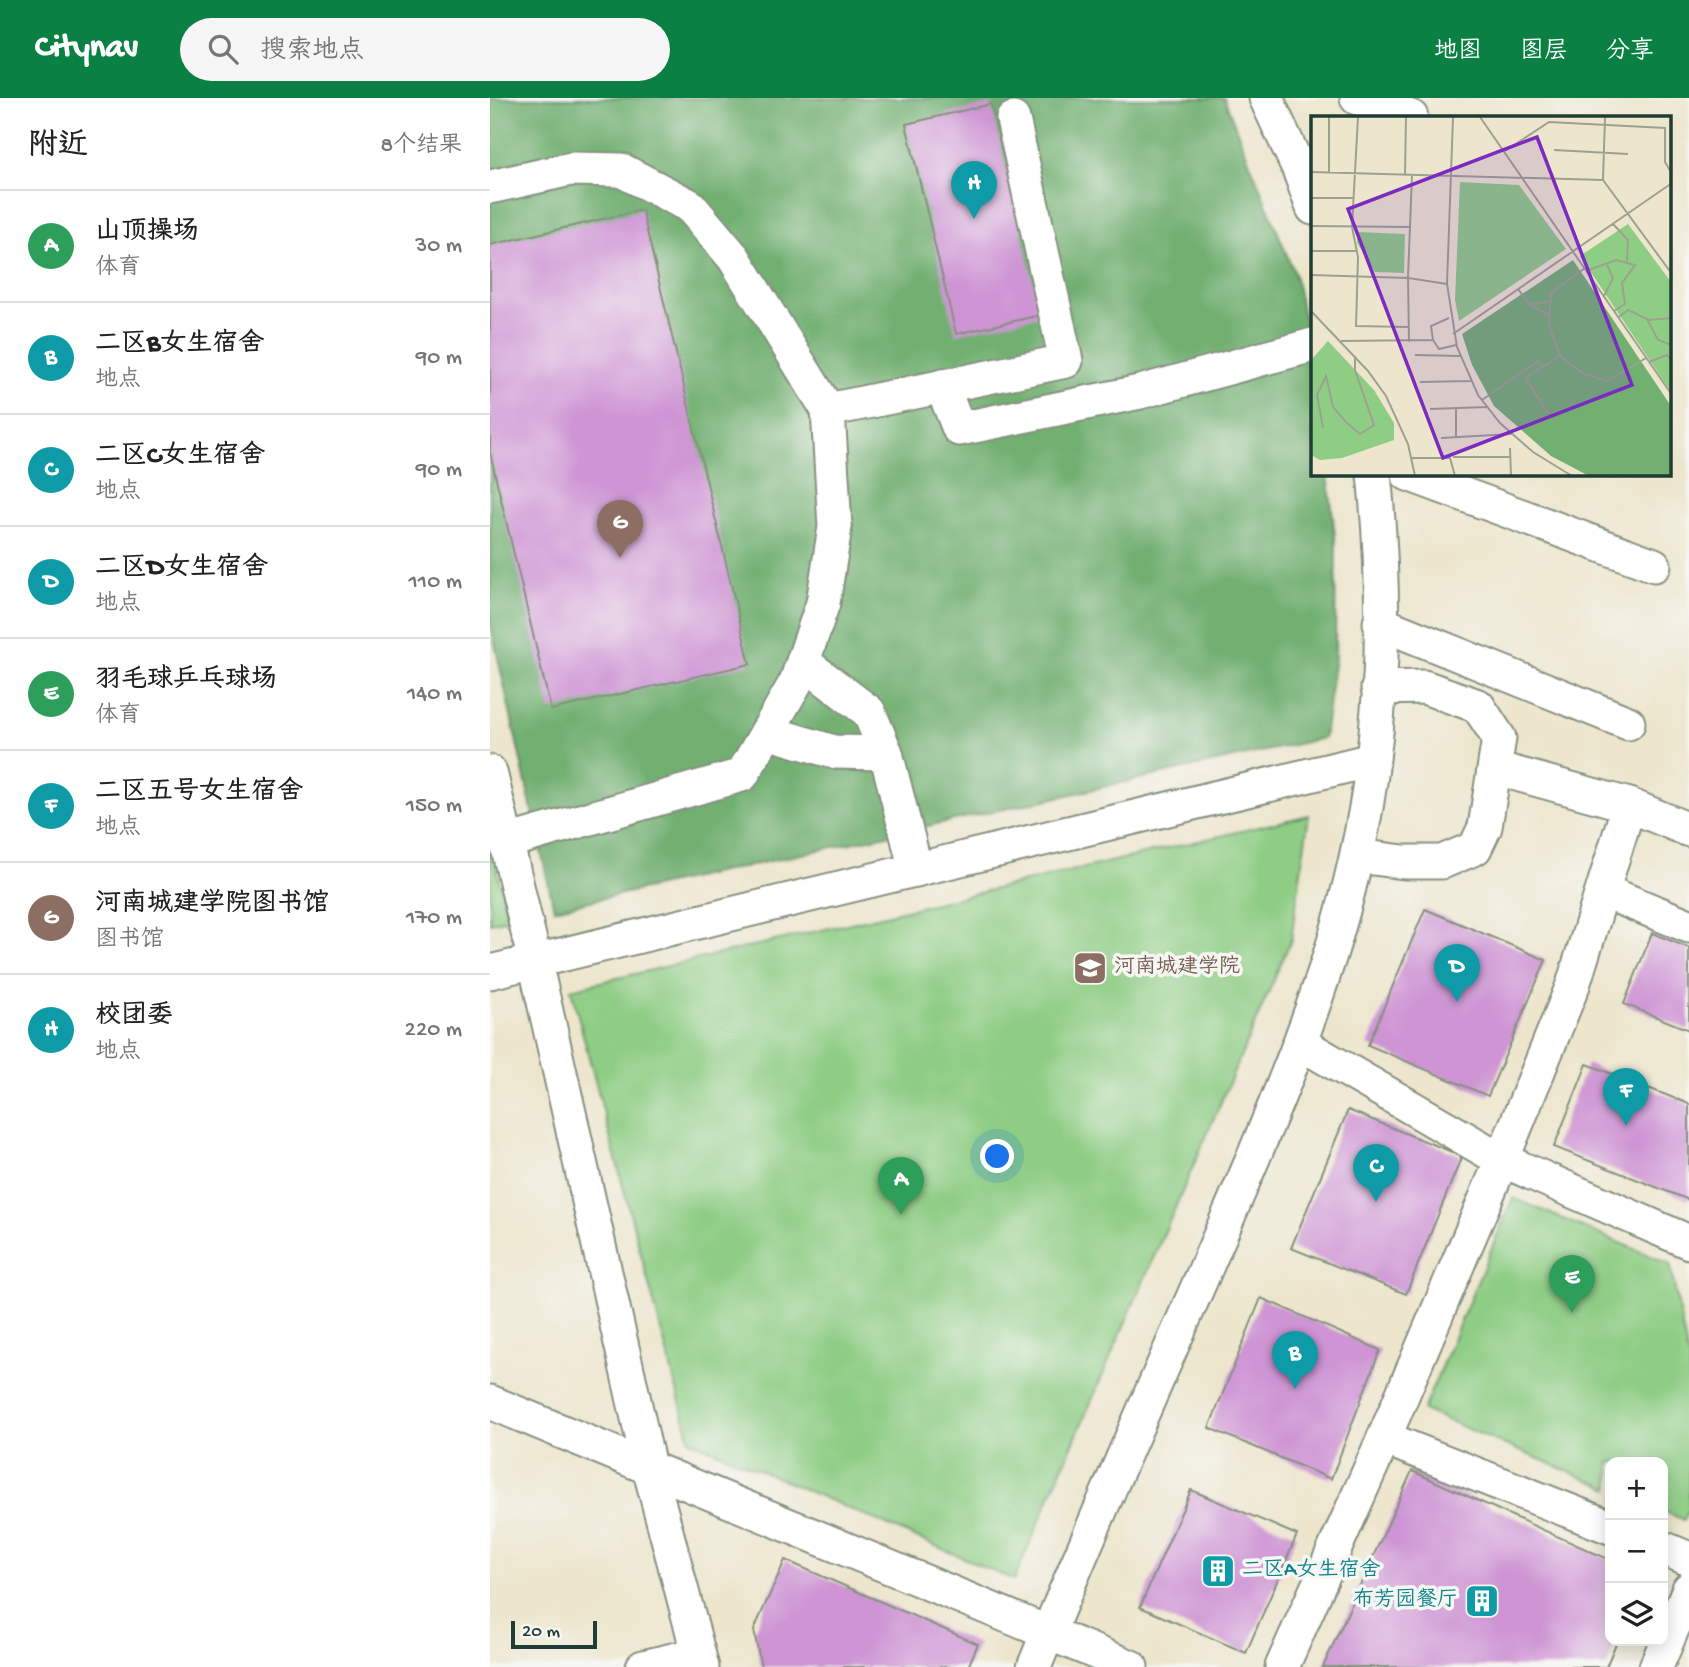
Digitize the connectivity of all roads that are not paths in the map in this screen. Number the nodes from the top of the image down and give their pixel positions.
1 (1266, 98) edge
2 (1357, 98) edge
3 (1408, 116) edge
4 (1013, 120) dead end
5 (490, 187) edge
6 (1311, 202) edge
7 (1311, 346) edge
8 (942, 386) junction
9 (828, 410) junction
10 (1374, 476) edge
11 (1413, 476) edge
12 (1654, 565) dead end
13 (1380, 623) junction
14 (803, 662) junction
15 (1378, 688) junction
16 (1628, 723) dead end
17 (767, 732) junction
18 (886, 753) junction
19 (1372, 760) junction
20 (1495, 768) junction
21 (490, 772) edge
22 (1629, 805) junction
23 (500, 830) edge
24 (1689, 830) edge
25 (1357, 856) junction
26 (916, 870) junction
27 (1602, 891) junction
28 (1689, 926) edge
29 (535, 961) junction
30 (490, 972) edge
31 (1300, 1043) junction
32 (1502, 1160) junction
33 (1689, 1242) edge
34 (490, 1402) edge
35 (1384, 1438) junction
36 (649, 1467) junction
37 (1605, 1525) edge
38 (1668, 1550) edge
39 (1689, 1559) edge
40 (1689, 1589) edge
41 (1048, 1633) junction
42 (700, 1661) edge
43 (643, 1667) edge
44 (1034, 1667) edge
45 (1131, 1667) edge
46 (1282, 1667) edge
47 (1656, 1667) edge

1 - 6 street
2 - 3 street
4 - 8 street
5 - 9 street
7 - 8 street
8 - 9 street
9 - 14 street
10 - 13 street
11 - 12 street
13 - 15 street
13 - 16 street
14 - 17 street
14 - 18 street
15 - 19 street
15 - 20 street
17 - 18 street
17 - 23 street
18 - 26 street
19 - 25 street
19 - 26 street
20 - 22 street
20 - 25 street
21 - 23 street
22 - 24 street
22 - 27 street
23 - 29 street
25 - 31 street
26 - 29 street
27 - 28 street
27 - 32 street
29 - 30 street
29 - 36 street
31 - 32 street
31 - 41 street
32 - 33 street
32 - 35 street
34 - 36 street
35 - 37 street
35 - 46 street
36 - 41 street
36 - 42 street
38 - 39 street
40 - 47 street
41 - 44 street
41 - 45 street
42 - 43 street

